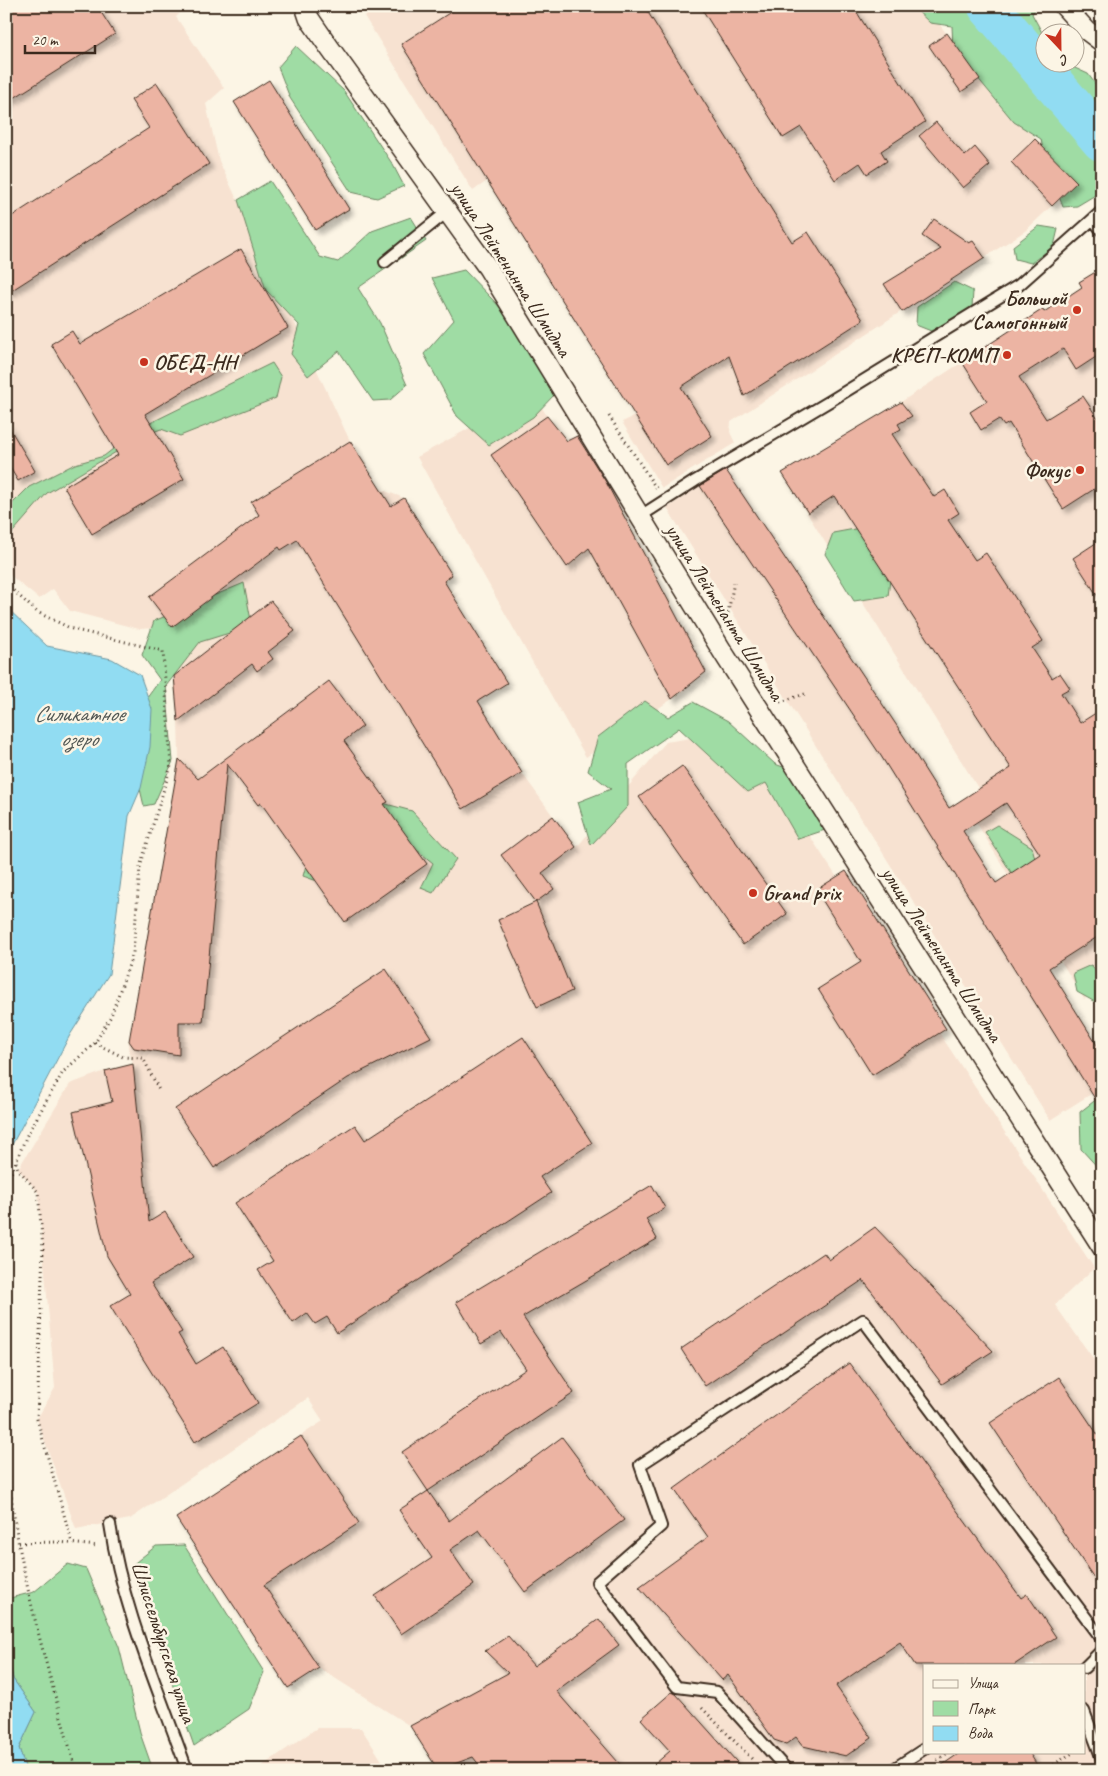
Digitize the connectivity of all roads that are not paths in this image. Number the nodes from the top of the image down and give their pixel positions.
1 (304, 6) edge
2 (1064, 6) edge
3 (1102, 42) edge
4 (448, 211) junction
5 (1102, 211) edge
6 (1094, 220) junction
7 (1102, 231) edge
8 (385, 262) dead end
9 (639, 517) junction
10 (1102, 1247) edge
11 (110, 1524) dead end
12 (1102, 1639) edge
13 (1102, 1650) edge
14 (1086, 1666) edge
15 (1086, 1716) edge
16 (923, 1750) edge
17 (1102, 1759) edge
18 (187, 1770) edge
19 (787, 1770) edge
20 (892, 1770) edge

1 - 4 street, улица Лейтенанта Шмидта
2 - 3 street
4 - 8 lane
4 - 9 street, улица Лейтенанта Шмидта
5 - 6 lane
6 - 7 lane
6 - 9 lane
9 - 10 street, улица Лейтенанта Шмидта
11 - 18 lane, Шлиссельбургская улица
12 - 19 lane
13 - 14 lane
15 - 17 lane
16 - 20 lane

